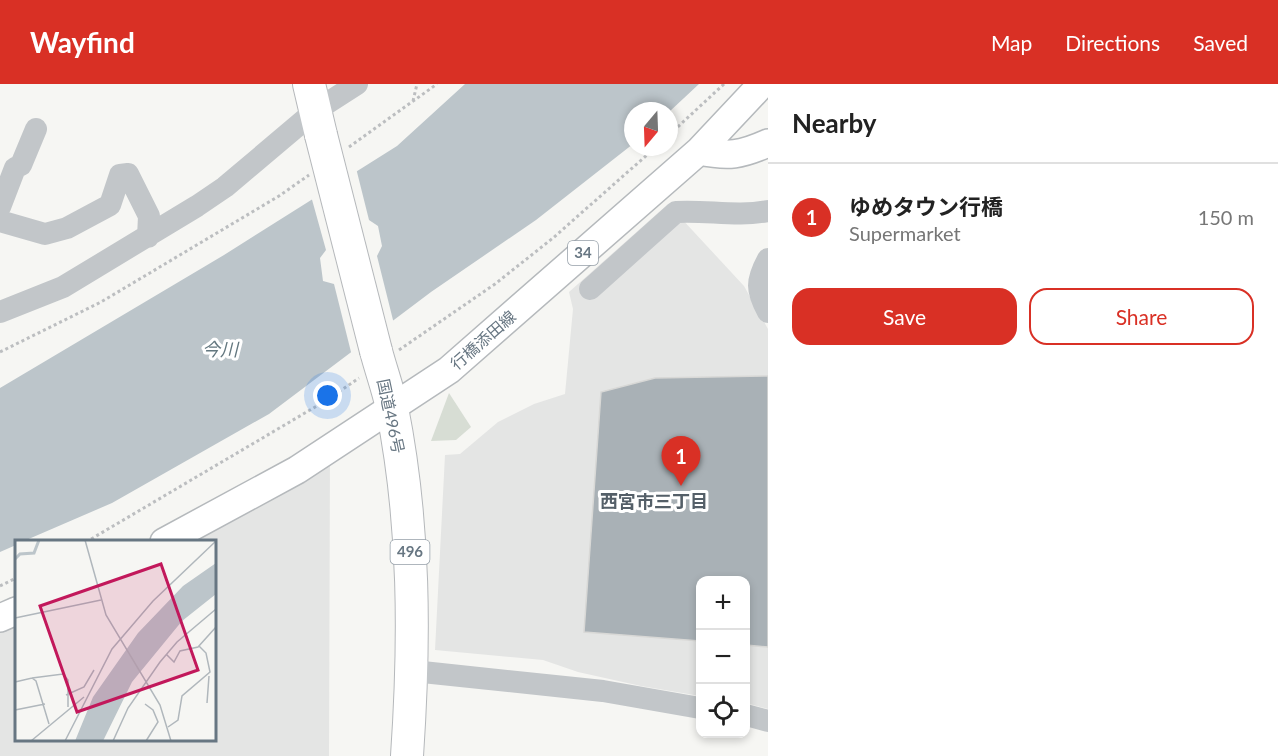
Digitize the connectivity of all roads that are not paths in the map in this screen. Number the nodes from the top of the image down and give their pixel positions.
1 (357, 84) edge
2 (762, 84) edge
3 (323, 119) edge
4 (36, 129) dead end
5 (768, 143) edge
6 (699, 151) junction
7 (0, 207) edge
8 (768, 212) edge
9 (0, 221) edge
10 (148, 237) junction
11 (768, 259) edge
12 (590, 289) dead end
13 (0, 312) edge
14 (768, 312) edge
15 (392, 407) junction
16 (168, 540) edge
17 (15, 611) edge
18 (0, 618) edge
19 (413, 671) junction
20 (696, 707) edge
21 (750, 716) edge
22 (768, 721) edge
23 (407, 756) edge

1 - 3 street
2 - 6 main road, 行橋添田線 / 34
3 - 10 street
3 - 15 highway, 国道496号 / 496, bridge
4 - 7 street
5 - 6 main road
6 - 15 main road, 行橋添田線 / 34
8 - 12 street
9 - 10 street
10 - 13 street
11 - 14 street
15 - 16 main road, 行橋添田線 / 34
15 - 19 highway, 国道496号 / 496
17 - 18 main road
19 - 20 street
19 - 23 highway, 国道496号 / 496
21 - 22 street

